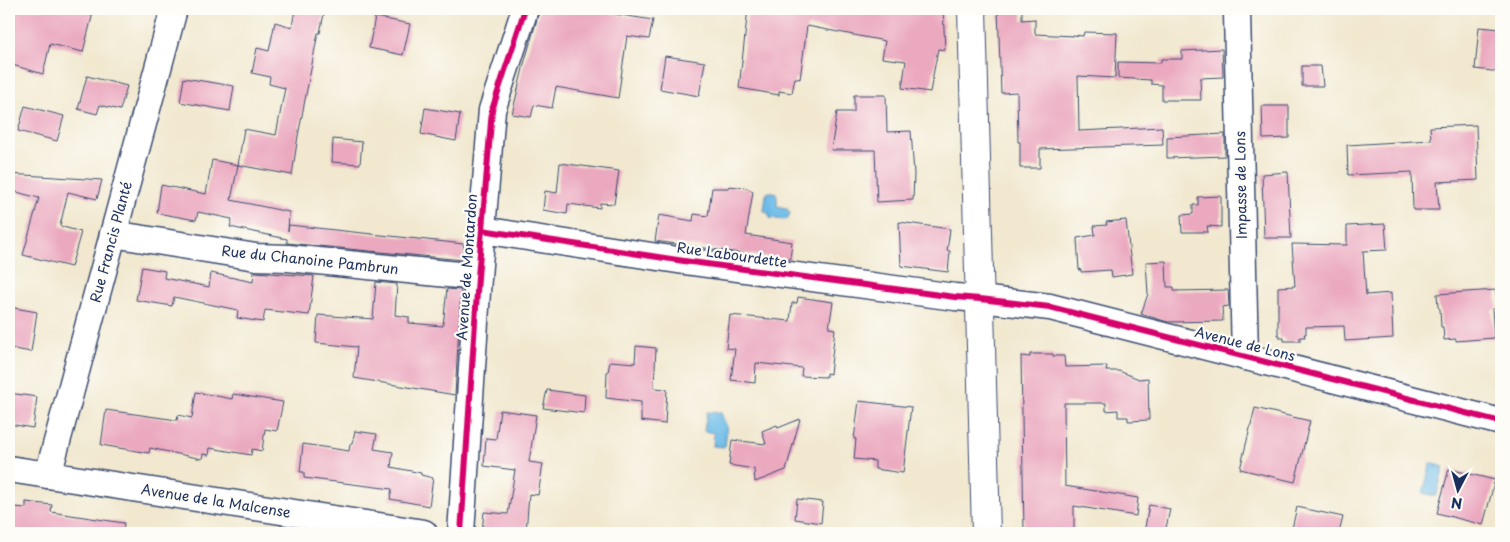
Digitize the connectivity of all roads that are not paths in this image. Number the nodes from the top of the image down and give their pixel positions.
1 (174, 9) edge
2 (525, 9) edge
3 (972, 9) edge
4 (1237, 13) dead end
5 (482, 230) junction
6 (113, 234) junction
7 (478, 278) junction
8 (980, 299) junction
9 (1245, 357) junction
10 (1501, 422) edge
11 (9, 469) edge
12 (48, 475) junction
13 (424, 533) edge
14 (461, 533) edge
15 (986, 533) edge

1 - 6 street, Rue Francis Planté
2 - 5 street, Avenue de Montardon
3 - 8 main road
4 - 9 street, Impasse de Lons
5 - 7 street, Avenue de Montardon
5 - 8 street, Rue Labourdette
6 - 7 street, Rue du Chanoine Pambrun
6 - 12 street, Rue Francis Planté
7 - 14 street, Avenue de Montardon
8 - 9 street, Avenue de Lons
8 - 15 main road
9 - 10 street, Avenue de Lons
11 - 12 street, Avenue de la Malcense
12 - 13 street, Avenue de la Malcense

